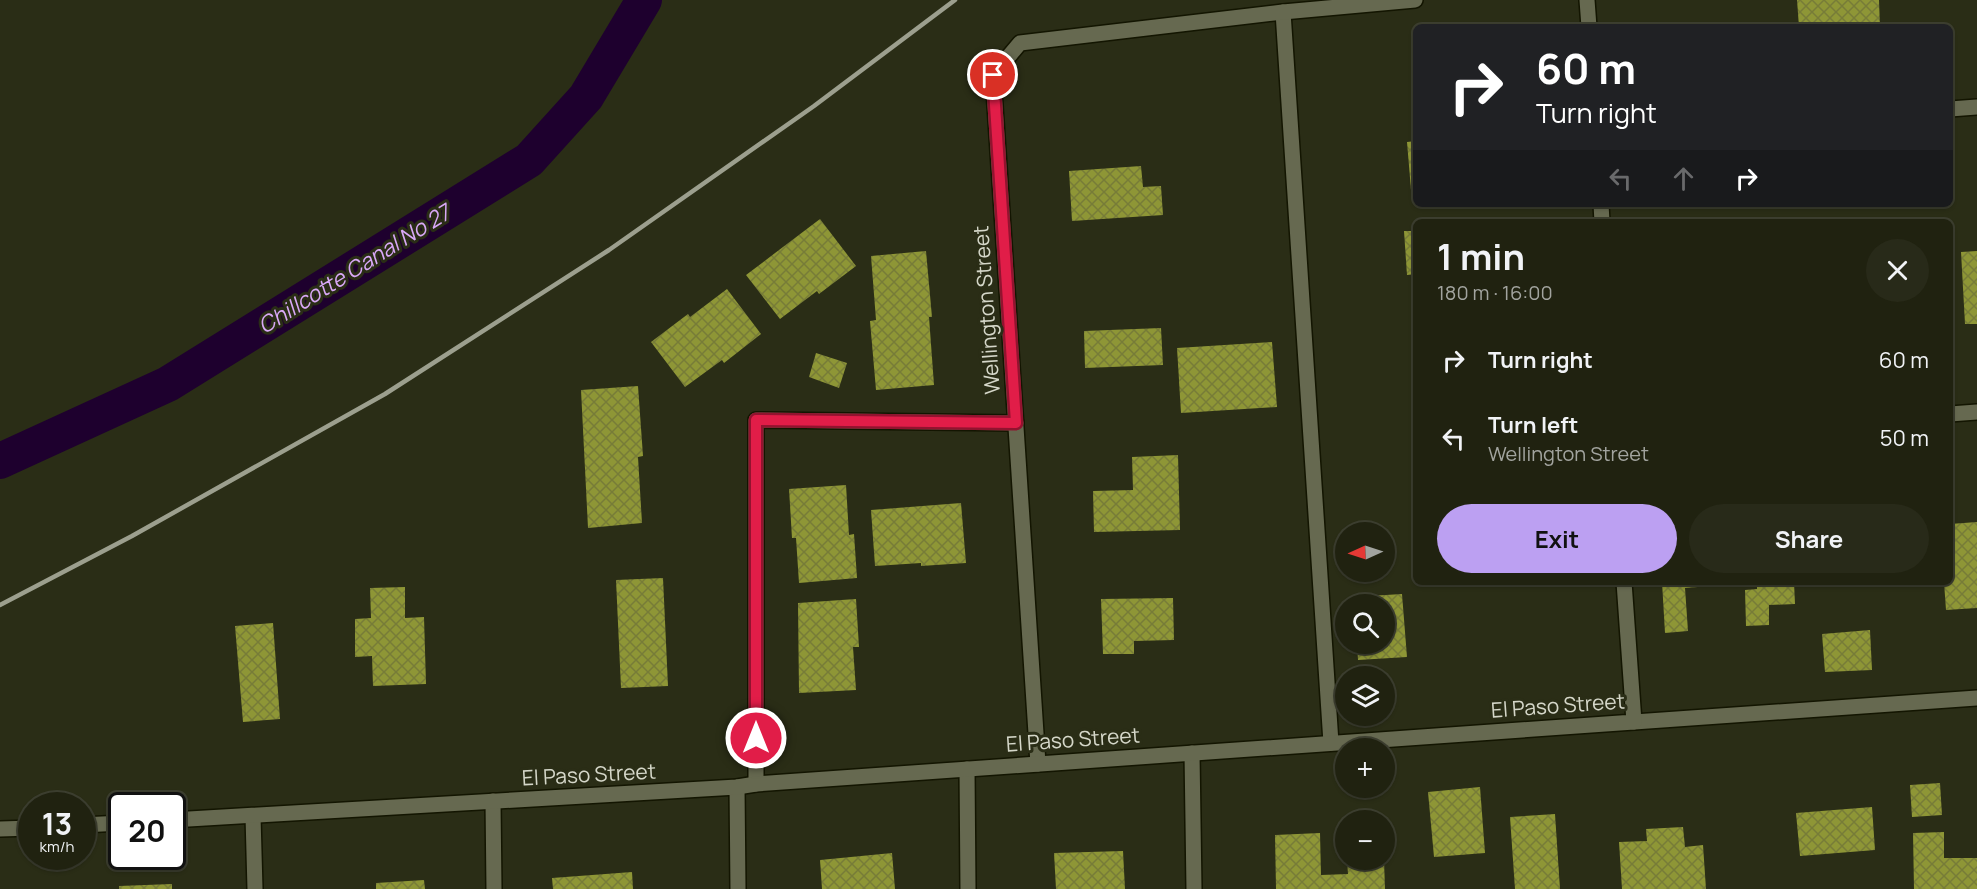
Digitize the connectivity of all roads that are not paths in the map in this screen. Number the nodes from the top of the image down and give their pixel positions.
1 (1415, 0) edge
2 (1587, 0) edge
3 (1283, 12) junction
4 (1589, 24) edge
5 (1977, 107) edge
6 (1953, 109) edge
7 (1977, 412) edge
8 (1953, 414) edge
9 (1016, 423) junction
10 (1624, 585) edge
11 (1977, 698) edge
12 (1634, 722) junction
13 (1331, 743) junction
14 (1191, 753) junction
15 (1038, 764) junction
16 (967, 769) junction
17 (756, 784) junction
18 (737, 787) junction
19 (493, 801) junction
20 (253, 816) junction
21 (186, 819) edge
22 (18, 828) edge
23 (0, 829) edge
24 (255, 889) edge
25 (494, 889) edge
26 (738, 889) edge
27 (968, 889) edge
28 (1194, 889) edge

1 - 3 street
2 - 4 street
3 - 9 street, Wellington Street
3 - 13 street
5 - 6 street
7 - 8 street
9 - 15 street, Wellington Street
9 - 17 street
10 - 12 street
11 - 12 street, El Paso Street
12 - 13 street, El Paso Street
13 - 14 street, El Paso Street
14 - 15 street, El Paso Street
14 - 28 street
15 - 16 street, El Paso Street
16 - 17 street, El Paso Street
16 - 27 street
17 - 18 street, El Paso Street
18 - 19 street, El Paso Street
18 - 26 street
19 - 20 street, El Paso Street
19 - 25 street
20 - 21 street, El Paso Street
20 - 24 street
22 - 23 street

